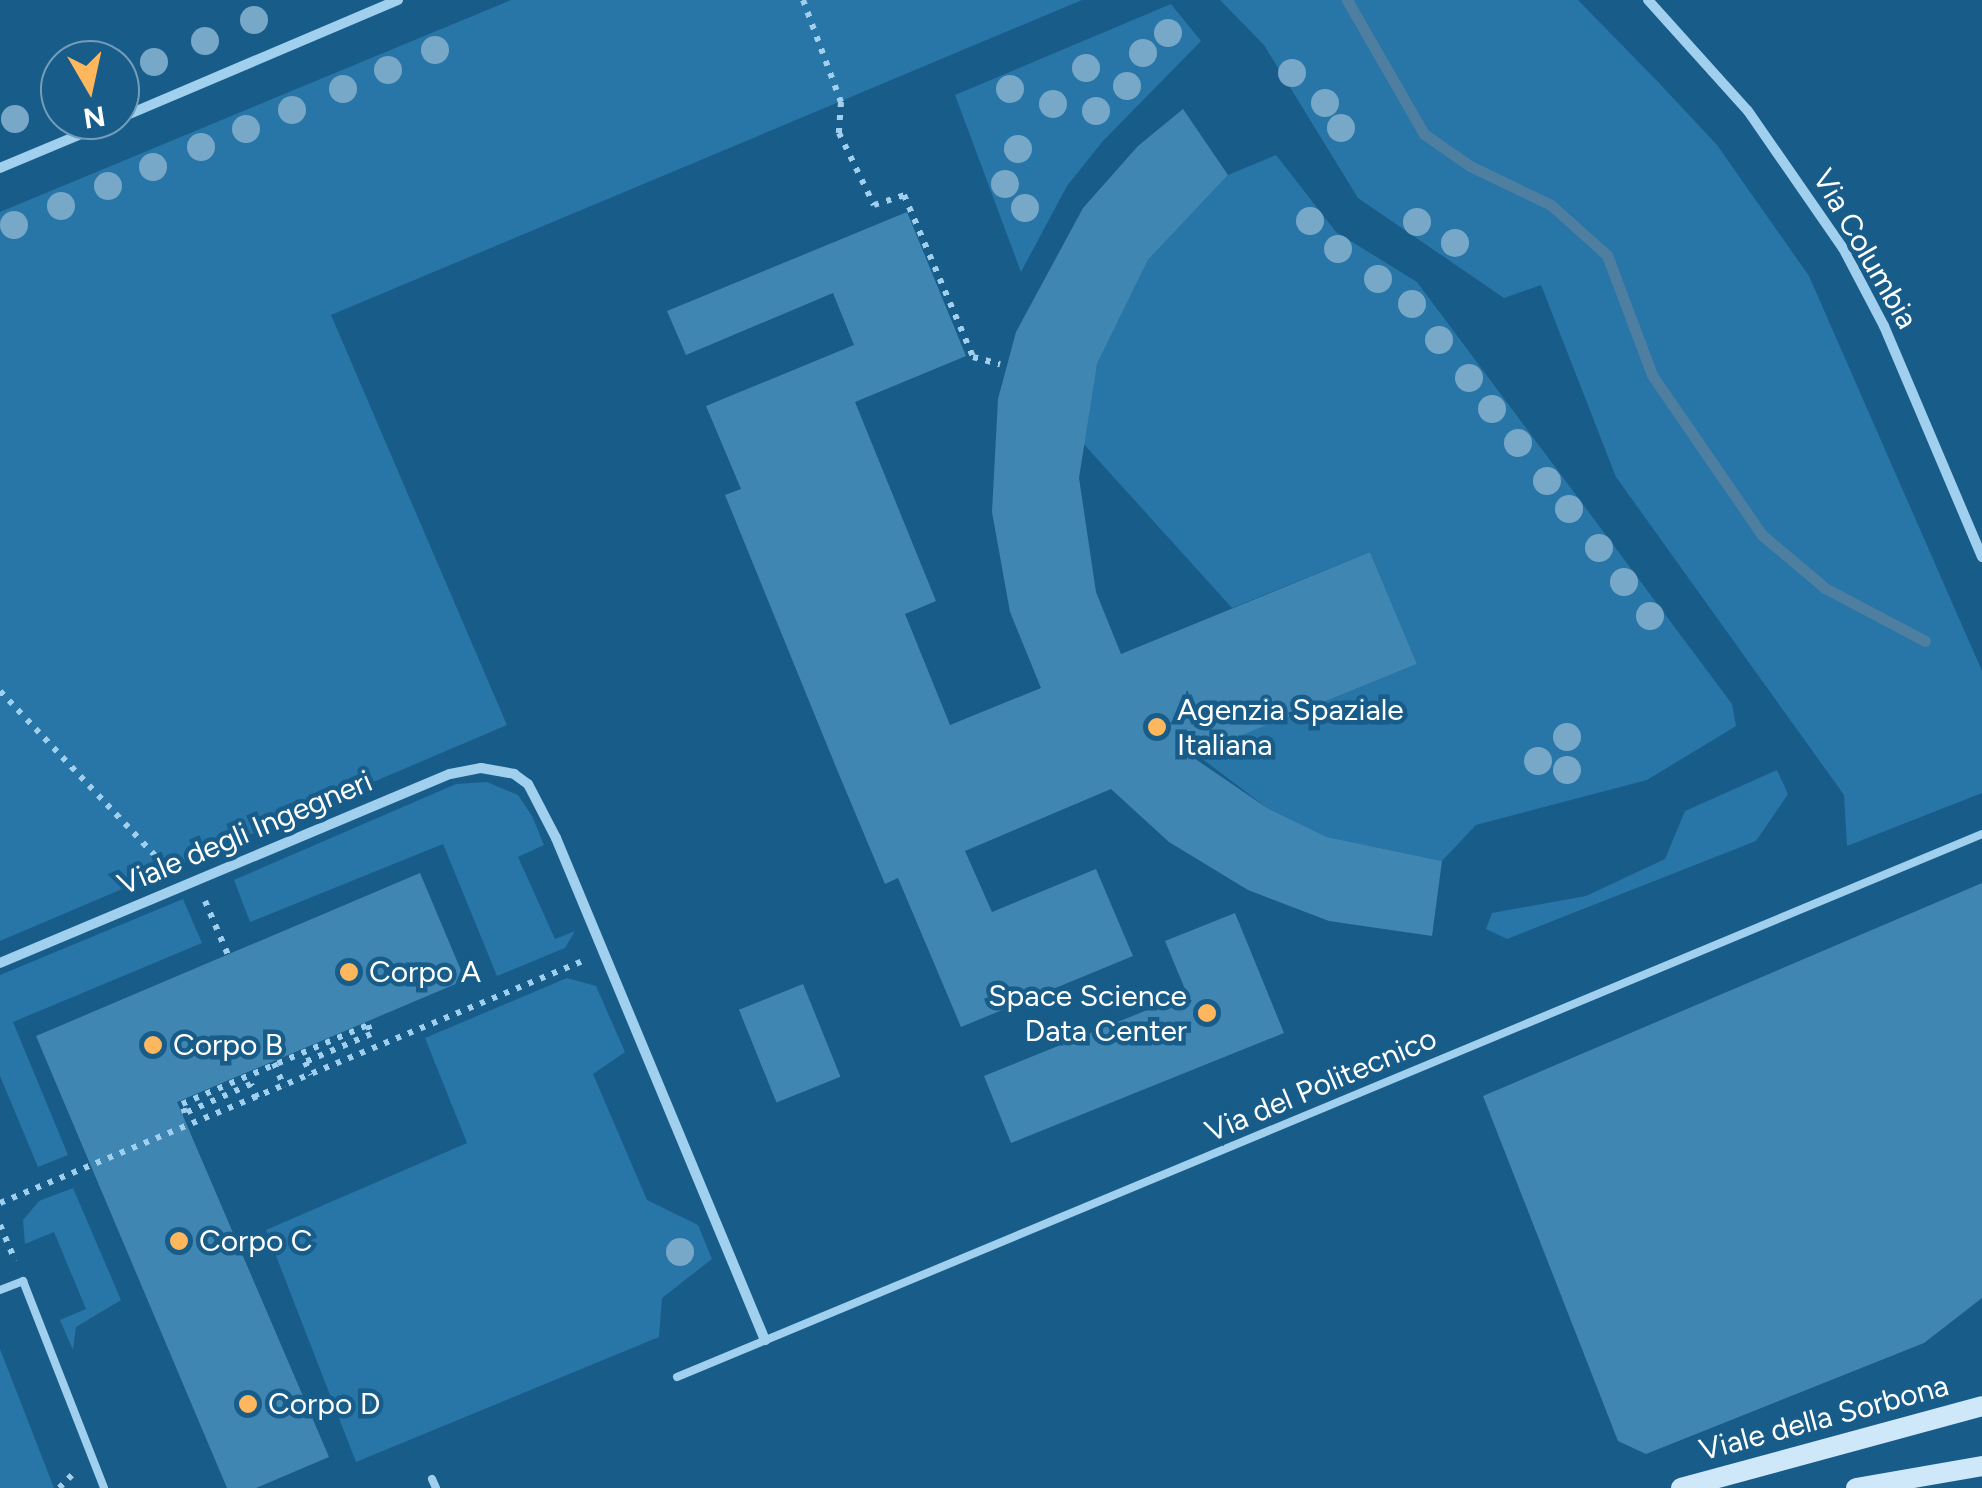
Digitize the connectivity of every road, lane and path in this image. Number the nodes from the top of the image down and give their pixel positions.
1 (398, 0) edge
2 (803, 0) edge
3 (1648, 0) edge
4 (140, 109) edge
5 (67, 140) edge
6 (0, 168) edge
7 (1000, 364) dead end
8 (1982, 557) edge
9 (0, 691) edge
10 (1982, 834) edge
11 (196, 881) junction
12 (184, 886) junction
13 (604, 952) junction
14 (228, 955) dead end
15 (0, 963) edge
16 (274, 1064) junction
17 (311, 1075) junction
18 (284, 1087) junction
19 (258, 1098) junction
20 (0, 1203) edge
21 (0, 1225) edge
22 (23, 1281) junction
23 (0, 1290) edge
24 (766, 1340) junction
25 (677, 1377) dead end
26 (1982, 1406) edge
27 (1982, 1466) edge
28 (104, 1488) edge
29 (1681, 1488) edge
30 (1856, 1488) edge

1 - 4 street
2 - 7 path
3 - 8 street, Via Columbia
5 - 6 street
9 - 12 path
10 - 24 lane, Via del Politecnico
11 - 12 street, Viale degli Ingegneri
11 - 13 street, Viale degli Ingegneri
11 - 14 path
12 - 15 street, Viale degli Ingegneri
13 - 17 path
13 - 24 street
16 - 17 path
16 - 18 path
16 - 19 path
17 - 18 path
18 - 19 path
19 - 20 path
21 - 22 path
22 - 23 lane
22 - 28 lane
24 - 25 lane, Via del Politecnico
26 - 29 street, Viale della Sorbona
27 - 30 street

